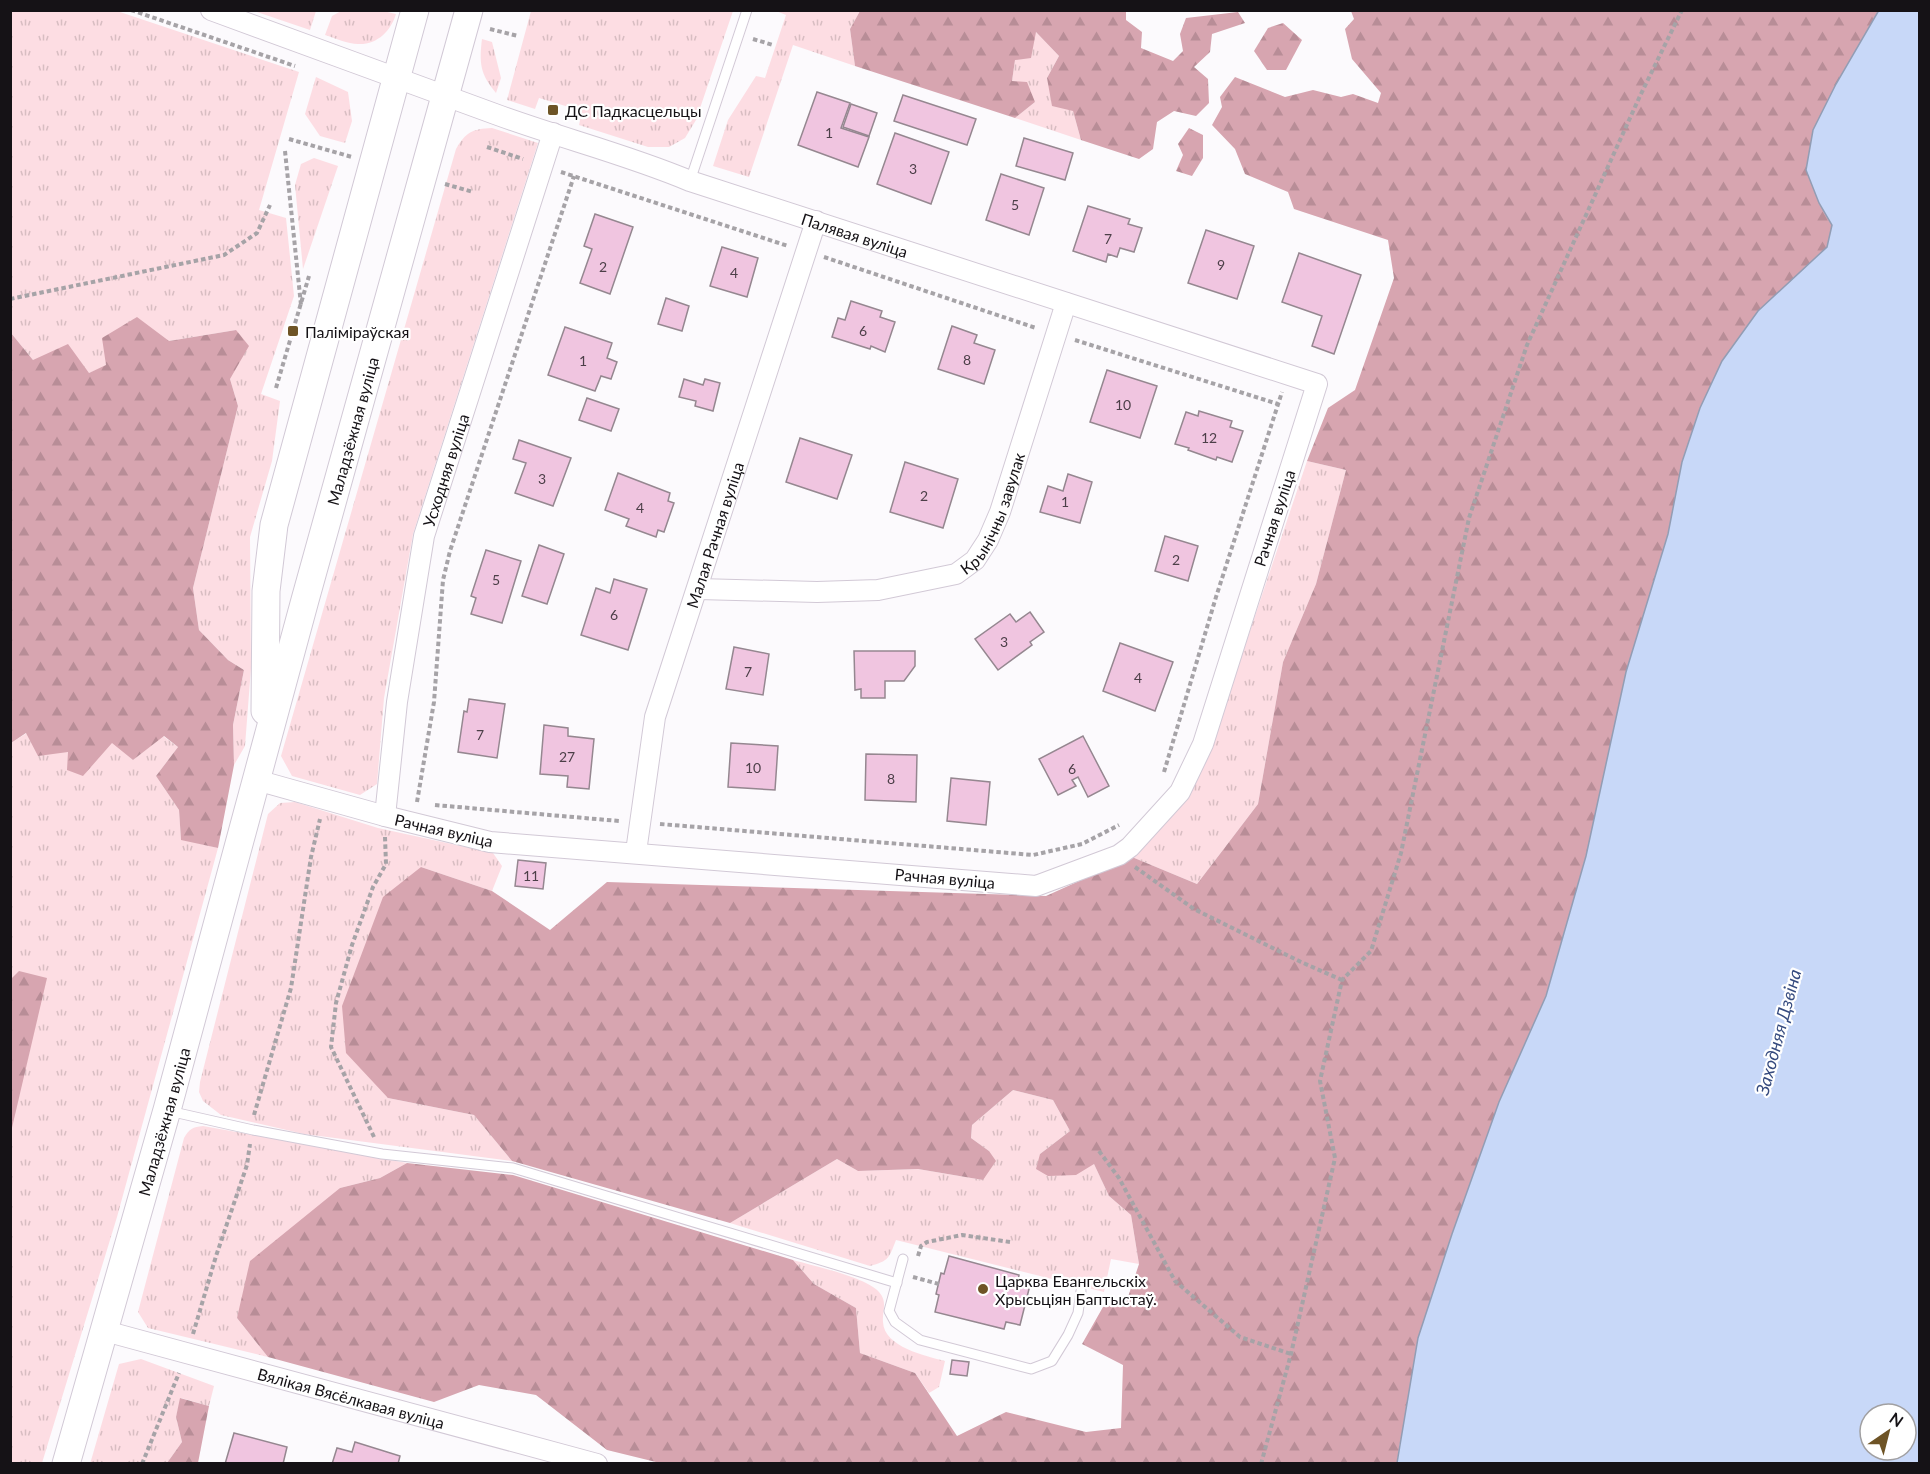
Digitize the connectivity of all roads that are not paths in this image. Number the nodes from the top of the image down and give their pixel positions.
1 (211, 10) edge
2 (415, 10) edge
3 (469, 10) edge
4 (747, 10) edge
5 (397, 77) junction
6 (445, 96) junction
7 (554, 133) junction
8 (690, 181) junction
9 (816, 221) junction
10 (1066, 303) junction
11 (1317, 384) joint
12 (698, 589) junction
13 (256, 780) junction
14 (385, 816) junction
15 (636, 852) junction
16 (167, 1110) junction
17 (903, 1259) dead end
18 (897, 1283) junction
19 (1081, 1291) dead end
20 (105, 1331) junction
21 (548, 1457) edge
22 (66, 1464) edge
23 (597, 1464) edge

1 - 5 street, Палявая вуліца
2 - 5 main road, Маладзёжная вуліца
3 - 6 main road, Маладзёжная вуліца
4 - 8 lane
5 - 6 street, Палявая вуліца
5 - 13 main road, Маладзёжная вуліца
6 - 7 street, Палявая вуліца
6 - 13 main road, Маладзёжная вуліца
7 - 8 street, Палявая вуліца
7 - 14 street, Усходняя вуліца
8 - 9 street, Палявая вуліца
9 - 10 street, Палявая вуліца
9 - 12 street, Малая Рачная вуліца
10 - 11 street, Палявая вуліца
10 - 12 street, Крынічны завулак
11 - 15 street, Рачная вуліца
12 - 15 street, Малая Рачная вуліца
13 - 14 street, Рачная вуліца
13 - 16 main road, Маладзёжная вуліца
14 - 15 street, Рачная вуліца
16 - 18 lane
16 - 20 main road, Маладзёжная вуліца
17 - 18 lane
18 - 19 lane
20 - 21 street, Вялікая Вясёлкавая вуліца
20 - 22 main road, Маладзёжная вуліца
21 - 23 street, Вялікая Вясёлкавая вуліца

